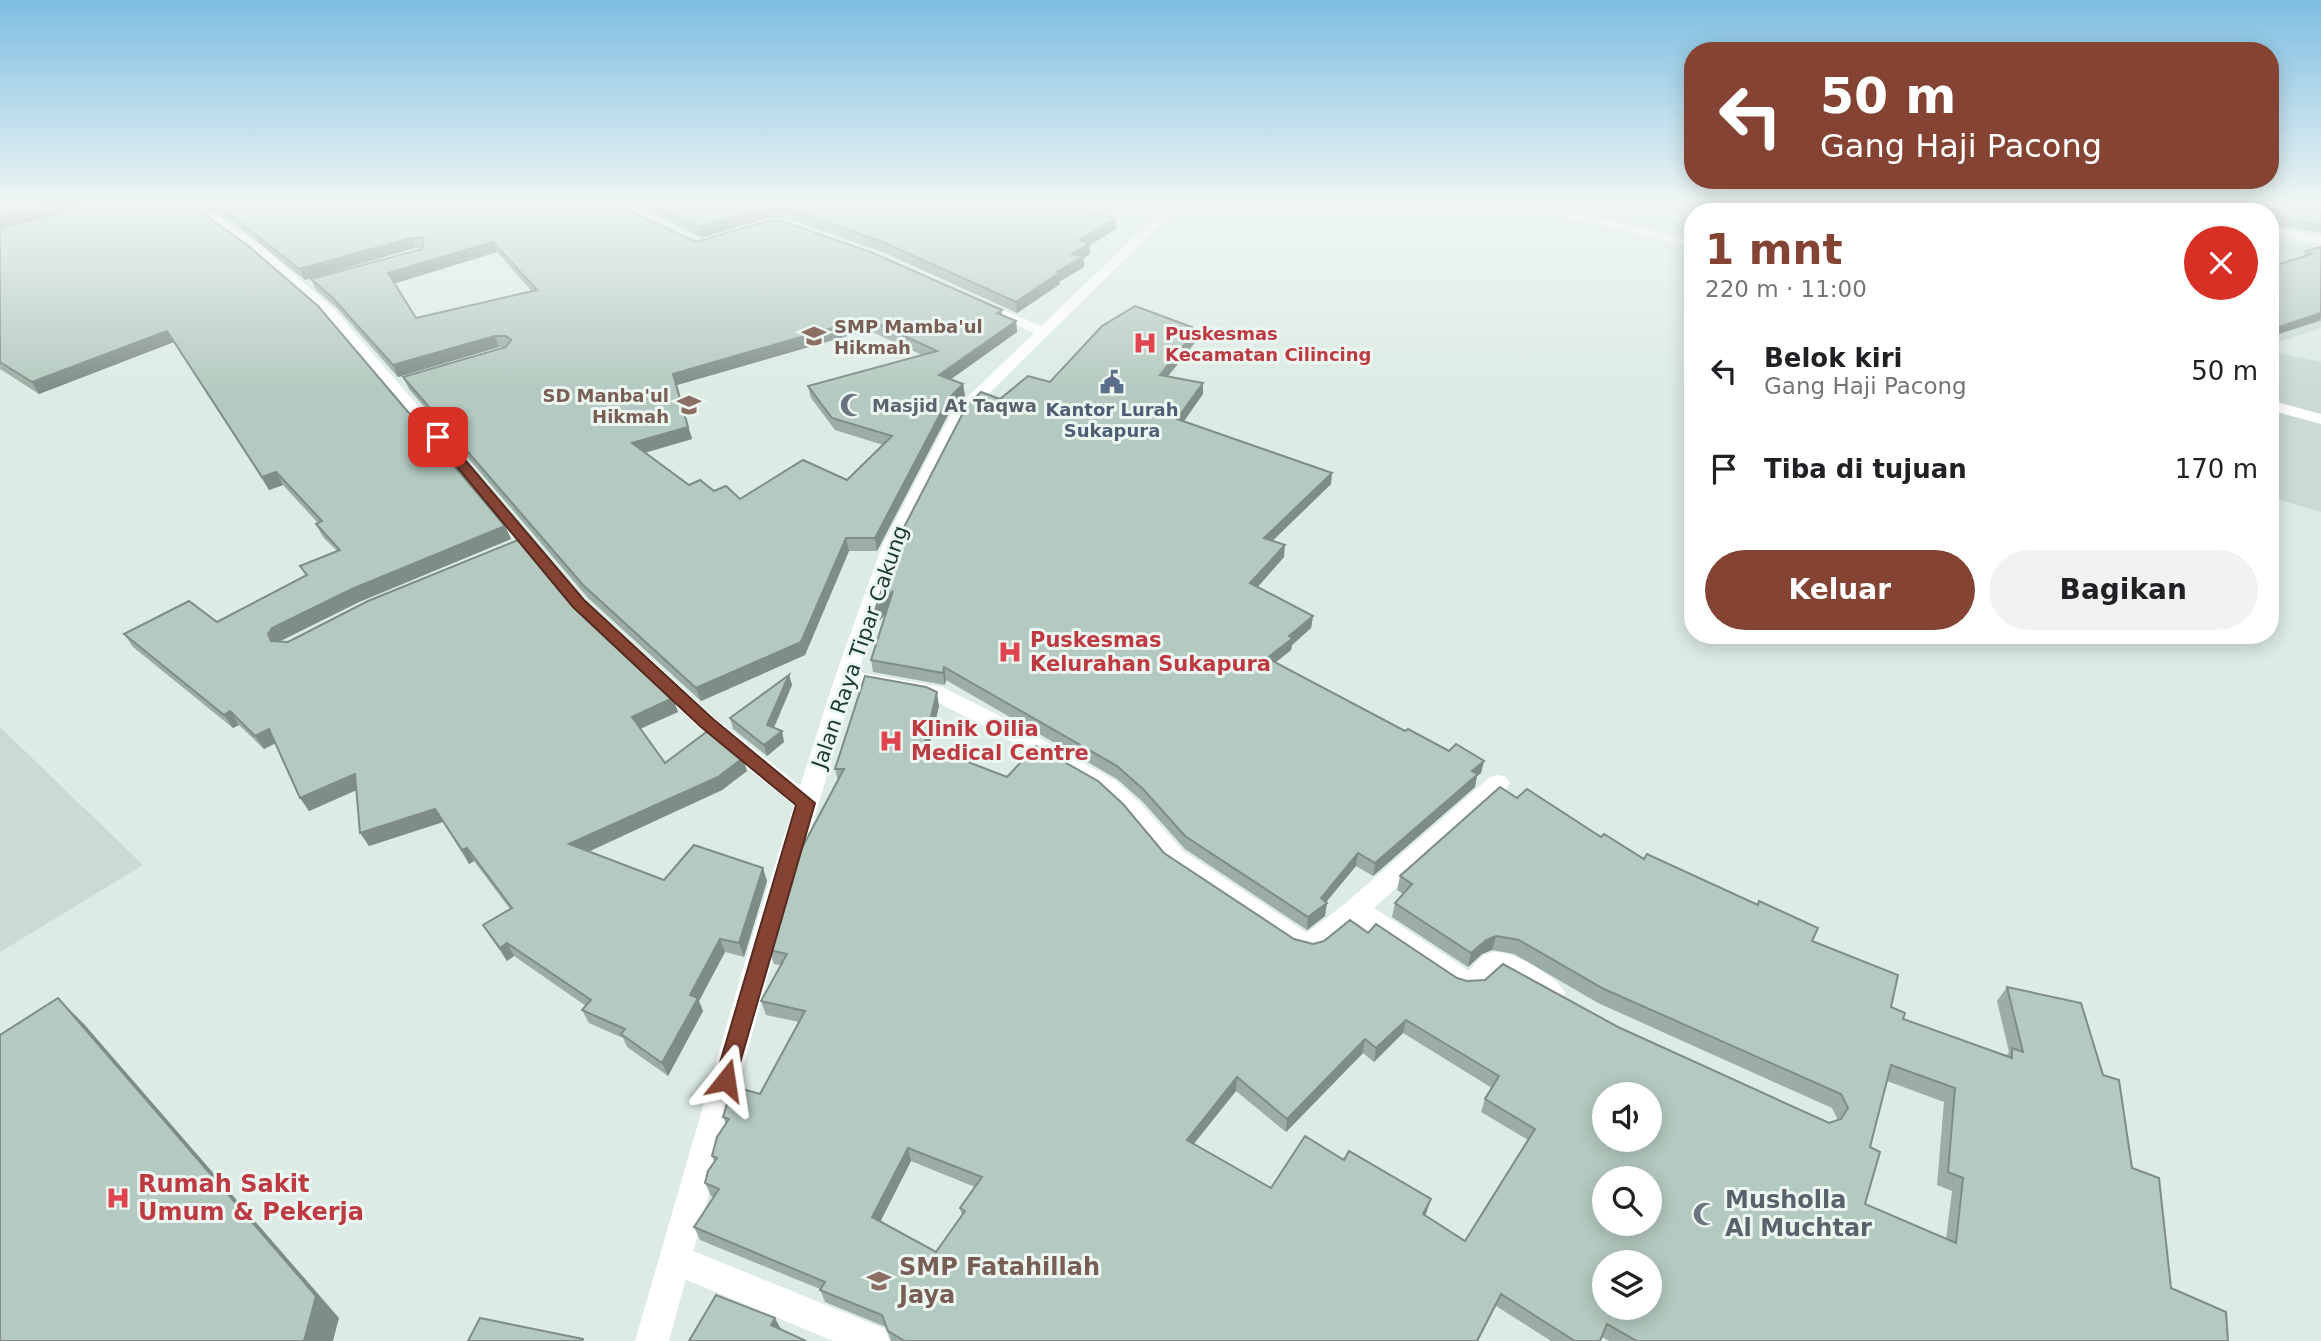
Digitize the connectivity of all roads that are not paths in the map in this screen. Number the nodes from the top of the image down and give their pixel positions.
1 (277, 267) edge
2 (1109, 267) edge
3 (319, 282) edge
4 (301, 288) junction
5 (965, 298) edge
6 (1042, 331) junction
7 (2279, 407) edge
8 (2321, 419) edge
9 (846, 677) junction
10 (1498, 783) dead end
11 (806, 803) junction
12 (1356, 909) junction
13 (1573, 1006) edge
14 (676, 1260) junction
15 (652, 1341) edge
16 (873, 1341) edge

1 - 4 street
2 - 6 street, Jalan Raya Tipar Cakung
3 - 4 street
4 - 11 street
5 - 6 street
6 - 9 street, Jalan Raya Tipar Cakung
7 - 8 street
9 - 11 street, Jalan Raya Tipar Cakung
9 - 12 street
10 - 12 street
11 - 14 street, Jalan Raya Tipar Cakung
12 - 13 street
14 - 15 street, Jalan Raya Tipar Cakung
14 - 16 street

